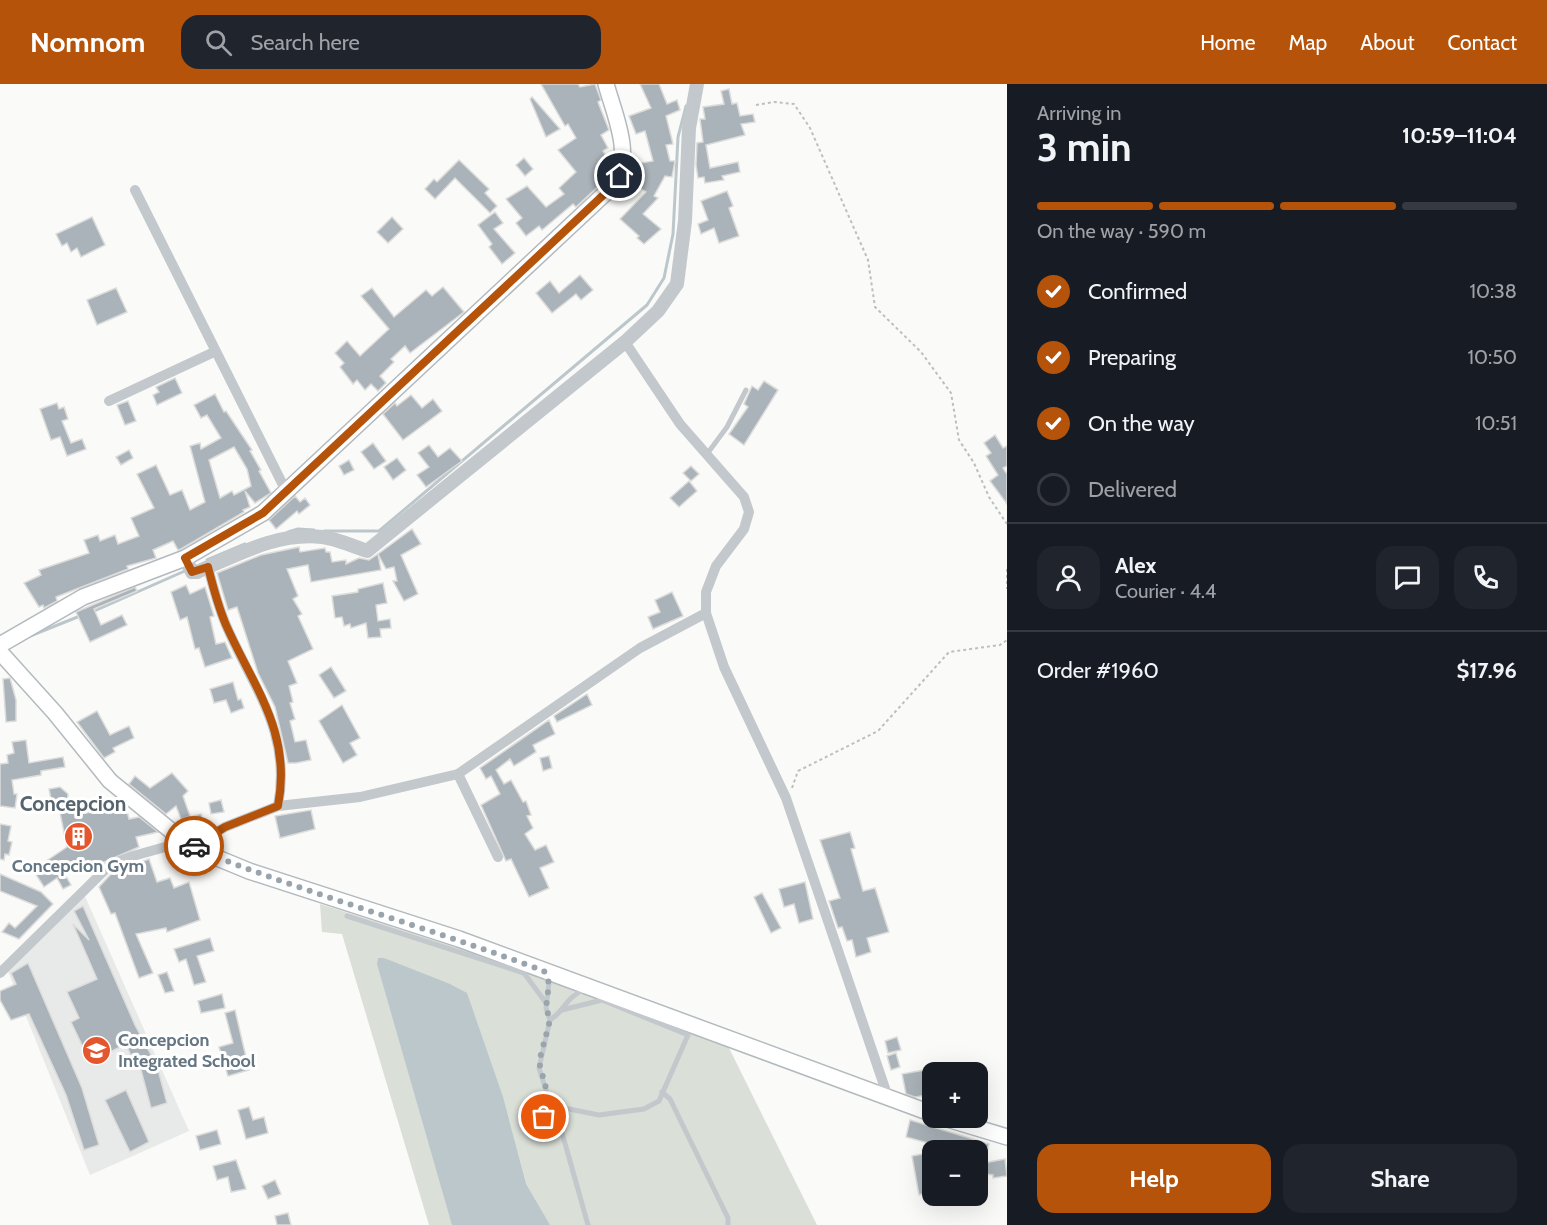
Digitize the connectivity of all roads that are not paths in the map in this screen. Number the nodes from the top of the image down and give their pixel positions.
1 (606, 84) edge
2 (697, 84) edge
3 (135, 190) dead end
4 (624, 342) junction
5 (214, 352) junction
6 (746, 390) dead end
7 (109, 401) dead end
8 (707, 454) junction
9 (286, 491) junction
10 (189, 565) junction
11 (208, 567) junction
12 (706, 613) junction
13 (0, 645) edge
14 (0, 652) edge
15 (458, 774) junction
16 (278, 806) junction
17 (187, 845) junction
18 (498, 857) dead end
19 (347, 916) dead end
20 (544, 971) junction
21 (0, 973) edge
22 (591, 987) junction
23 (546, 1003) junction
24 (562, 1010) junction
25 (550, 1020) junction
26 (662, 1092) junction
27 (890, 1100) junction
28 (550, 1103) junction
29 (564, 1108) junction
30 (922, 1110) edge
31 (559, 1122) junction
32 (977, 1128) edge
33 (1007, 1137) edge
34 (588, 1225) edge
35 (728, 1225) edge

1 - 9 main road
2 - 4 street
3 - 5 street
4 - 8 street
4 - 11 street
5 - 7 street
5 - 9 street
6 - 8 lane
8 - 12 street
9 - 10 main road
10 - 11 street
10 - 13 main road
11 - 16 street
12 - 15 street
12 - 27 street
14 - 17 main road
15 - 16 street
15 - 18 street
16 - 17 street
17 - 20 main road
17 - 21 street
19 - 23 lane
20 - 22 main road
20 - 23 lane
22 - 24 lane
22 - 27 main road
23 - 25 lane
24 - 25 lane
24 - 26 lane
25 - 28 lane
26 - 29 lane
26 - 35 lane
27 - 30 main road
28 - 29 lane
28 - 31 lane
29 - 31 lane
31 - 34 lane
32 - 33 main road

